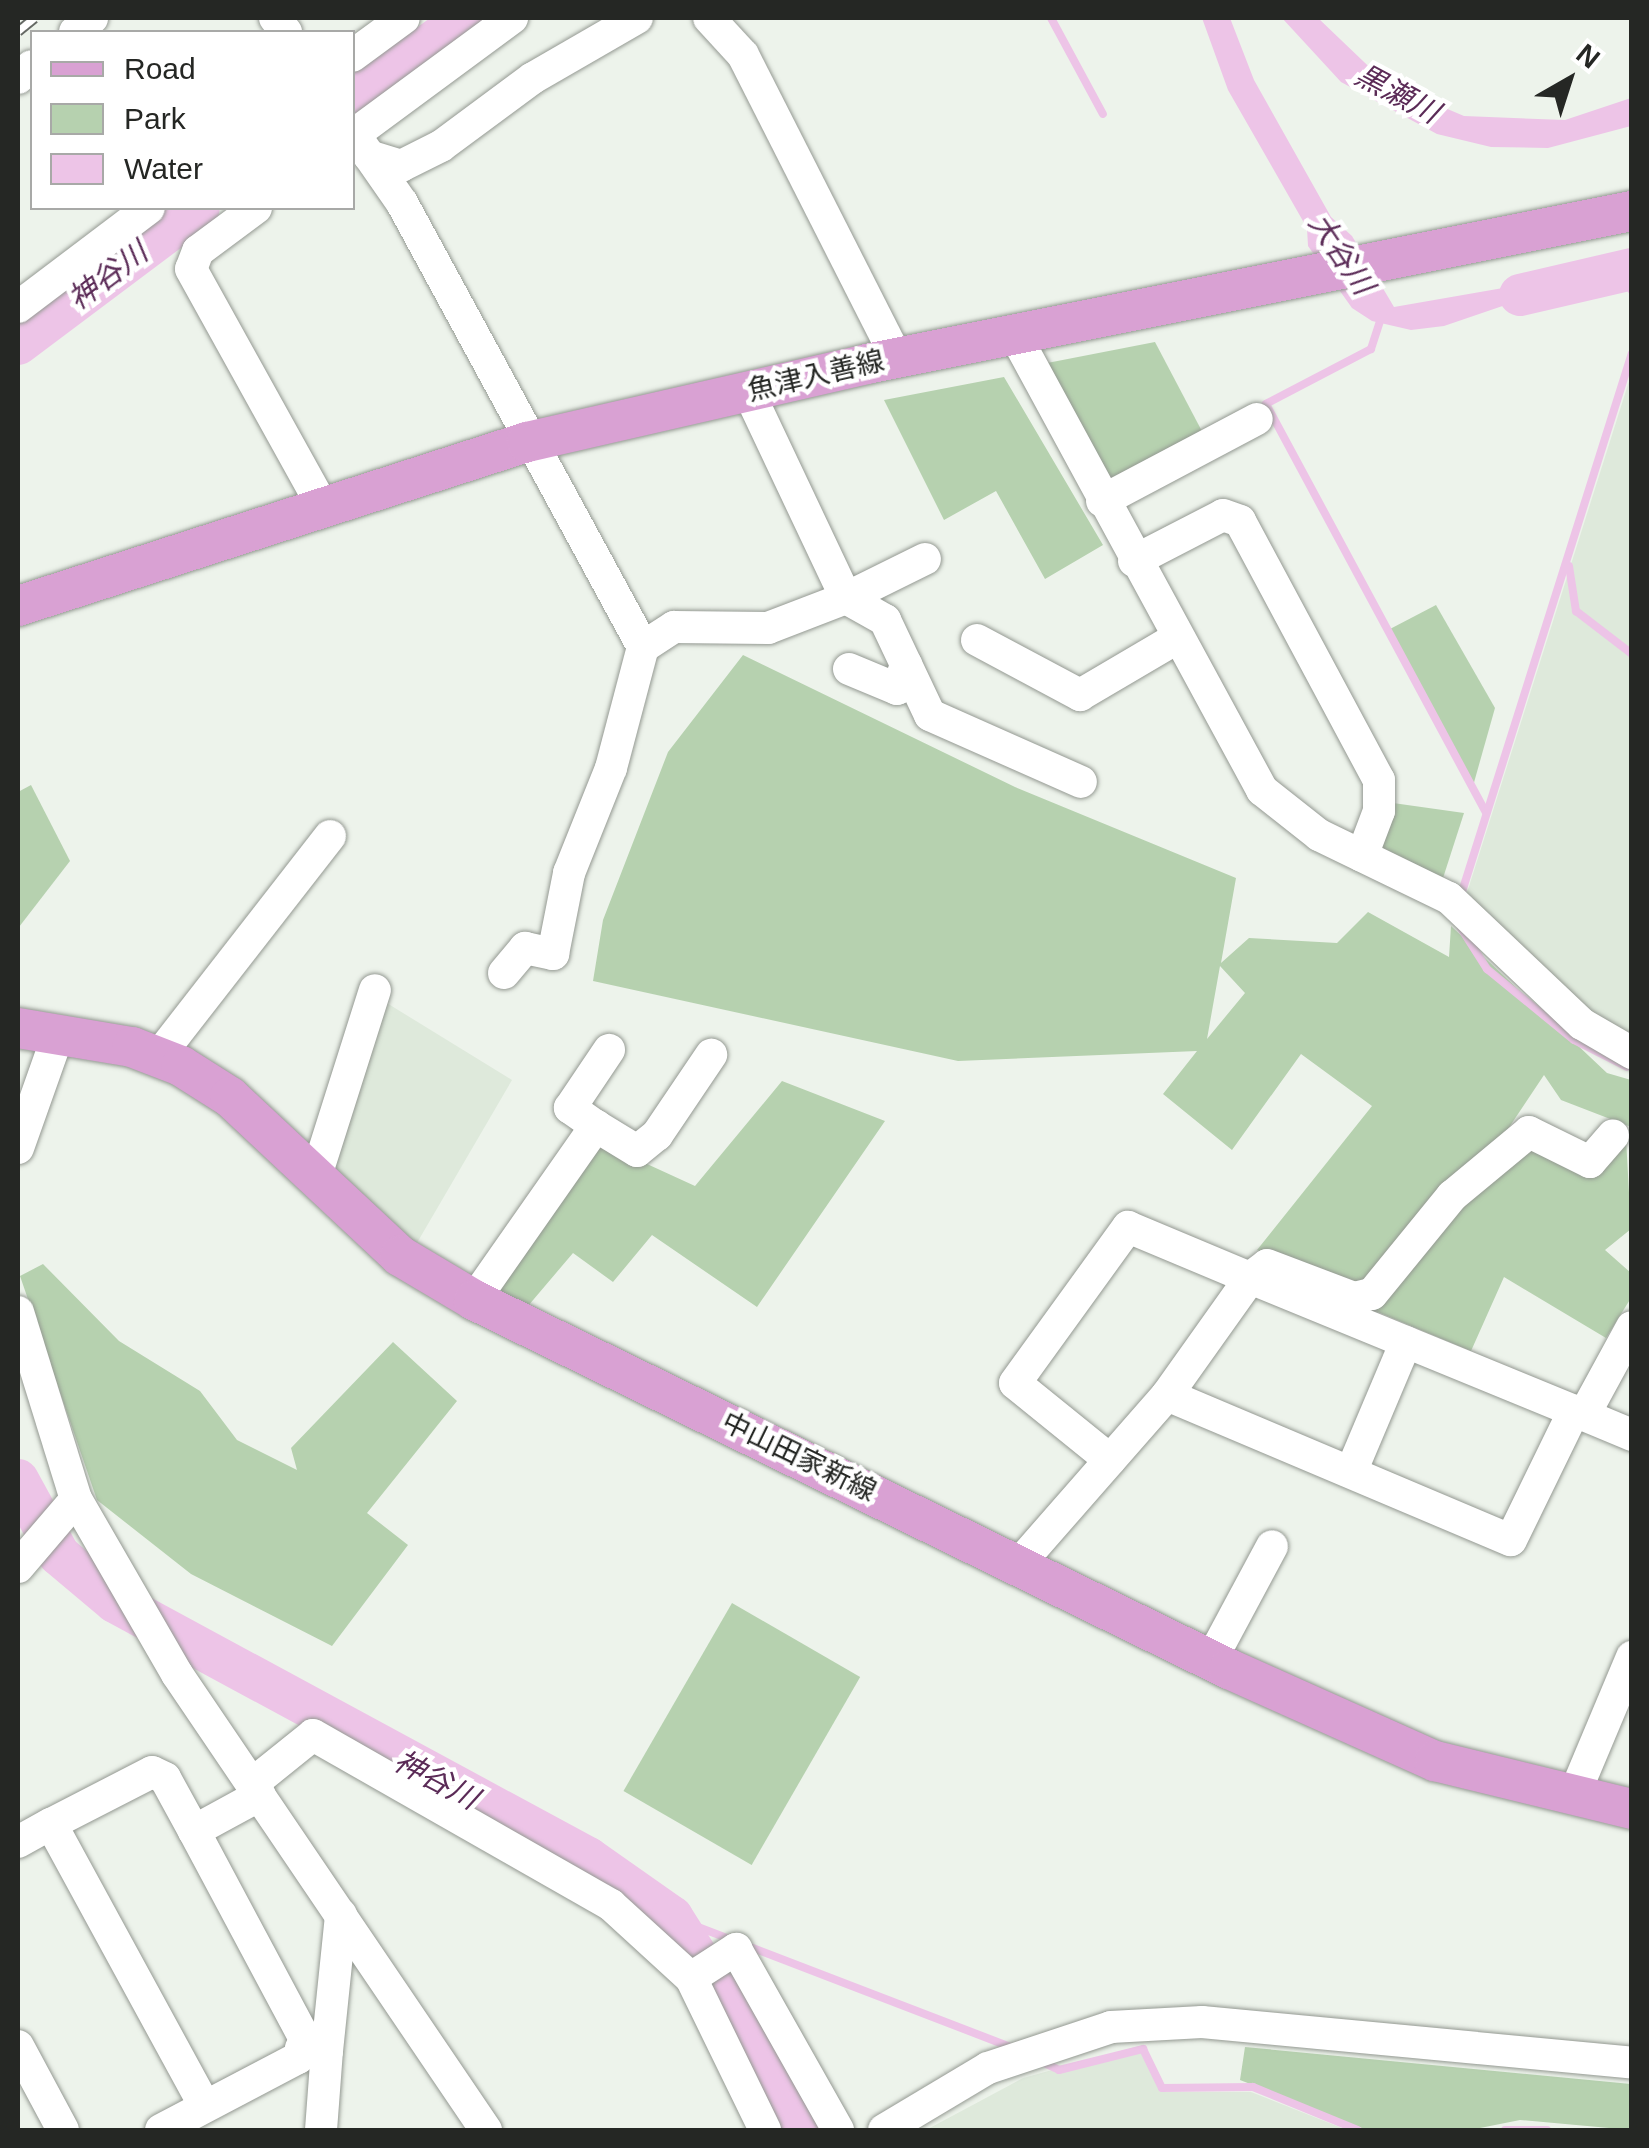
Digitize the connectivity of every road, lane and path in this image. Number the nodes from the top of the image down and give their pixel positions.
1 (404, 18) edge
2 (512, 18) edge
3 (637, 18) edge
4 (710, 18) edge
5 (355, 54) edge
6 (357, 139) edge
7 (146, 210) edge
8 (253, 210) edge
9 (1632, 211) edge
10 (18, 307) edge
11 (1014, 335) junction
12 (898, 358) junction
13 (748, 391) junction
14 (1257, 418) dead end
15 (527, 442) junction
16 (1102, 501) junction
17 (321, 504) junction
18 (925, 559) dead end
19 (1134, 561) junction
20 (846, 598) junction
21 (18, 606) edge
22 (977, 640) dead end
23 (1175, 640) junction
24 (643, 647) junction
25 (906, 665) junction
26 (850, 669) dead end
27 (1081, 782) dead end
28 (330, 836) dead end
29 (1362, 856) junction
30 (504, 973) dead end
31 (375, 990) dead end
32 (18, 1028) edge
33 (57, 1038) junction
34 (609, 1050) dead end
35 (1632, 1053) edge
36 (711, 1055) dead end
37 (158, 1057) junction
38 (596, 1126) junction
39 (1613, 1136) dead end
40 (18, 1148) edge
41 (316, 1179) junction
42 (1250, 1278) junction
43 (474, 1300) junction
44 (18, 1312) edge
45 (1632, 1327) edge
46 (1406, 1342) junction
47 (1167, 1394) junction
48 (1579, 1414) junction
49 (1632, 1435) edge
50 (1110, 1460) junction
51 (1351, 1472) junction
52 (70, 1504) junction
53 (1272, 1546) dead end
54 (21, 1559) edge
55 (1019, 1564) junction
56 (1632, 1658) edge
57 (1212, 1660) junction
58 (256, 1790) junction
59 (1574, 1795) junction
60 (1632, 1809) edge
61 (51, 1824) junction
62 (194, 1831) junction
63 (18, 1842) edge
64 (341, 1915) junction
65 (691, 1978) junction
66 (18, 2046) edge
67 (314, 2050) junction
68 (1632, 2063) edge
69 (205, 2106) junction
70 (63, 2130) edge
71 (160, 2130) edge
72 (321, 2130) edge
73 (486, 2130) edge
74 (765, 2130) edge
75 (838, 2130) edge
76 (884, 2130) edge

1 - 5 street
2 - 6 street
3 - 6 street
4 - 12 street
6 - 15 street
7 - 10 street
8 - 17 street
9 - 11 main road, 魚津入善線
11 - 12 main road, 魚津入善線
11 - 16 street
12 - 13 main road, 魚津入善線
13 - 15 main road, 魚津入善線
13 - 20 street
14 - 16 street
15 - 17 main road, 魚津入善線
15 - 24 street
16 - 19 street
17 - 21 main road, 魚津入善線
18 - 20 street
19 - 23 street
19 - 29 street
20 - 24 street
20 - 25 street
22 - 23 street
23 - 29 street
24 - 30 street
25 - 26 street
25 - 27 street
28 - 37 street
29 - 35 street
31 - 41 street
32 - 33 main road, 中山田家新線
33 - 37 main road, 中山田家新線
33 - 40 street
34 - 38 street
36 - 38 street
37 - 41 main road, 中山田家新線
38 - 43 street
39 - 42 street
41 - 43 main road, 中山田家新線
42 - 46 street
42 - 47 street
42 - 50 street
43 - 55 main road, 中山田家新線
44 - 52 street
45 - 48 street
46 - 48 street
46 - 51 street
47 - 50 street
47 - 51 street
48 - 49 street
48 - 51 street
50 - 55 street
52 - 54 street
52 - 58 street
53 - 57 street
55 - 57 main road, 中山田家新線
56 - 59 street
57 - 59 main road, 中山田家新線
58 - 62 street
58 - 64 street
58 - 65 street
59 - 60 main road, 中山田家新線
61 - 62 street
61 - 63 street
61 - 69 street
62 - 67 street
64 - 67 street
64 - 73 street
65 - 74 street
65 - 75 street
66 - 70 street
67 - 69 street
67 - 72 street
68 - 76 street
69 - 71 street

